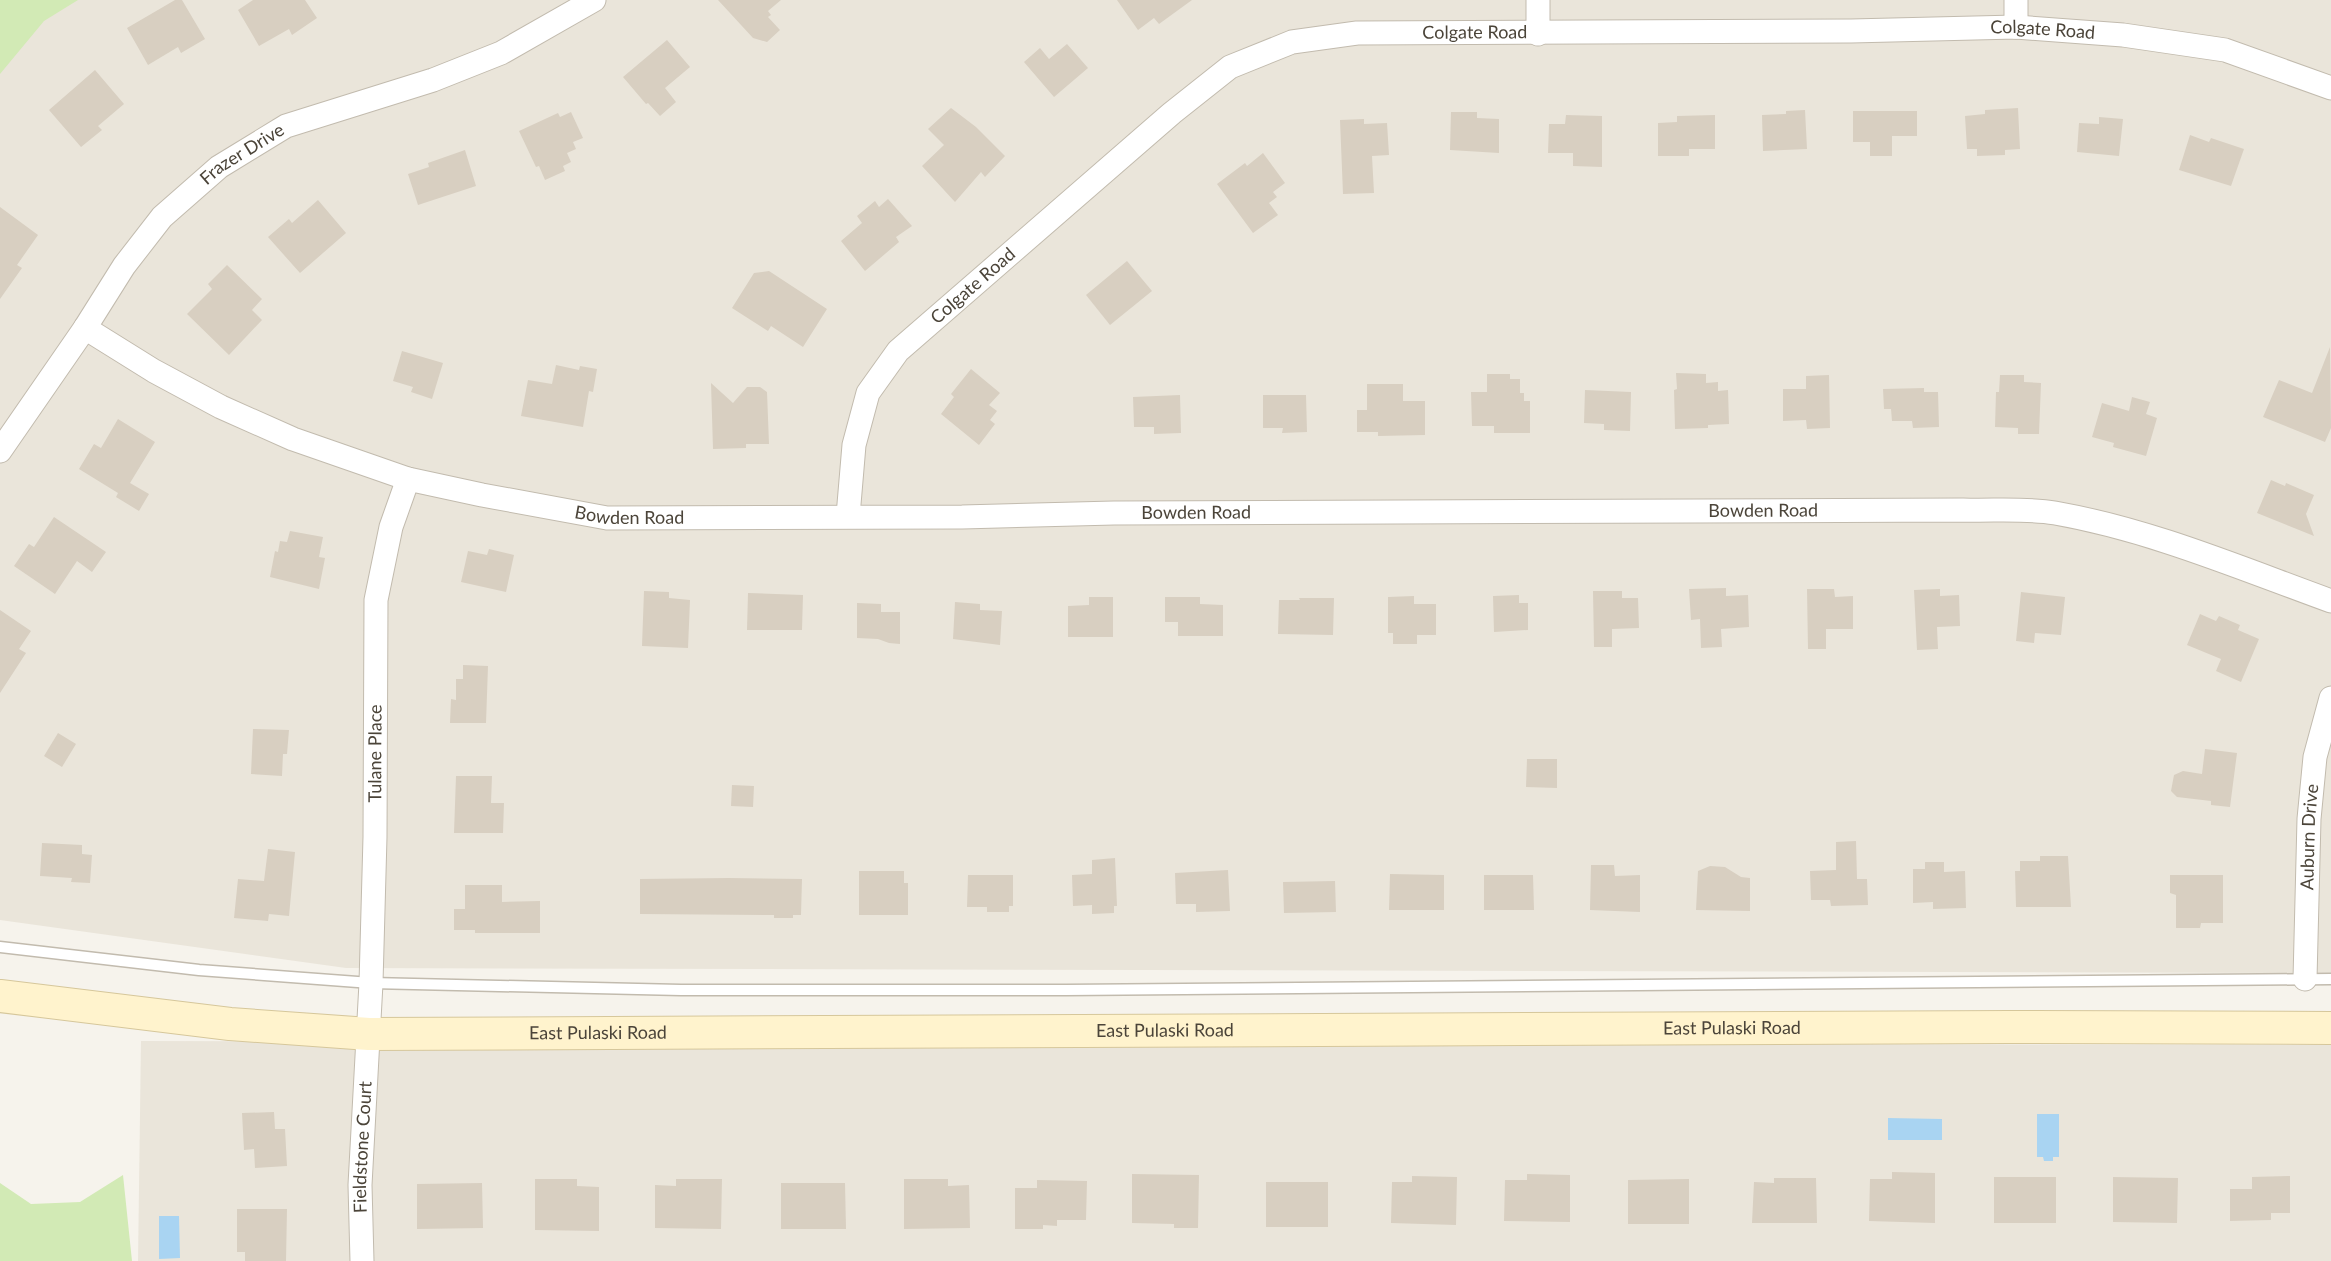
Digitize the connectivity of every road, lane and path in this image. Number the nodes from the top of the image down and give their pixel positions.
1 (594, 0) edge
2 (1538, 0) edge
3 (2016, 0) edge
4 (2016, 27) junction
5 (1538, 34) junction
6 (2331, 88) edge
7 (85, 328) junction
8 (0, 451) edge
9 (408, 479) junction
10 (848, 516) junction
11 (2331, 601) edge
12 (2331, 698) edge
13 (0, 947) edge
14 (2305, 979) junction
15 (2331, 979) edge
16 (372, 983) junction
17 (0, 996) edge
18 (2331, 1027) edge
19 (369, 1034) junction
20 (362, 1261) edge

1 - 7 street, Frazer Drive
2 - 5 street
3 - 4 street
4 - 5 street, Colgate Road
4 - 6 street, Colgate Road
5 - 10 street, Colgate Road
7 - 8 street, Frazer Drive
7 - 9 street, Bowden Road
9 - 10 street, Bowden Road
9 - 16 street, Tulane Place
10 - 11 street, Bowden Road
12 - 14 street, Auburn Drive
13 - 16 lane
14 - 15 lane
14 - 16 lane
16 - 19 street, Tulane Place
17 - 19 main road, East Pulaski Road
18 - 19 main road, East Pulaski Road
19 - 20 street, Fieldstone Court

